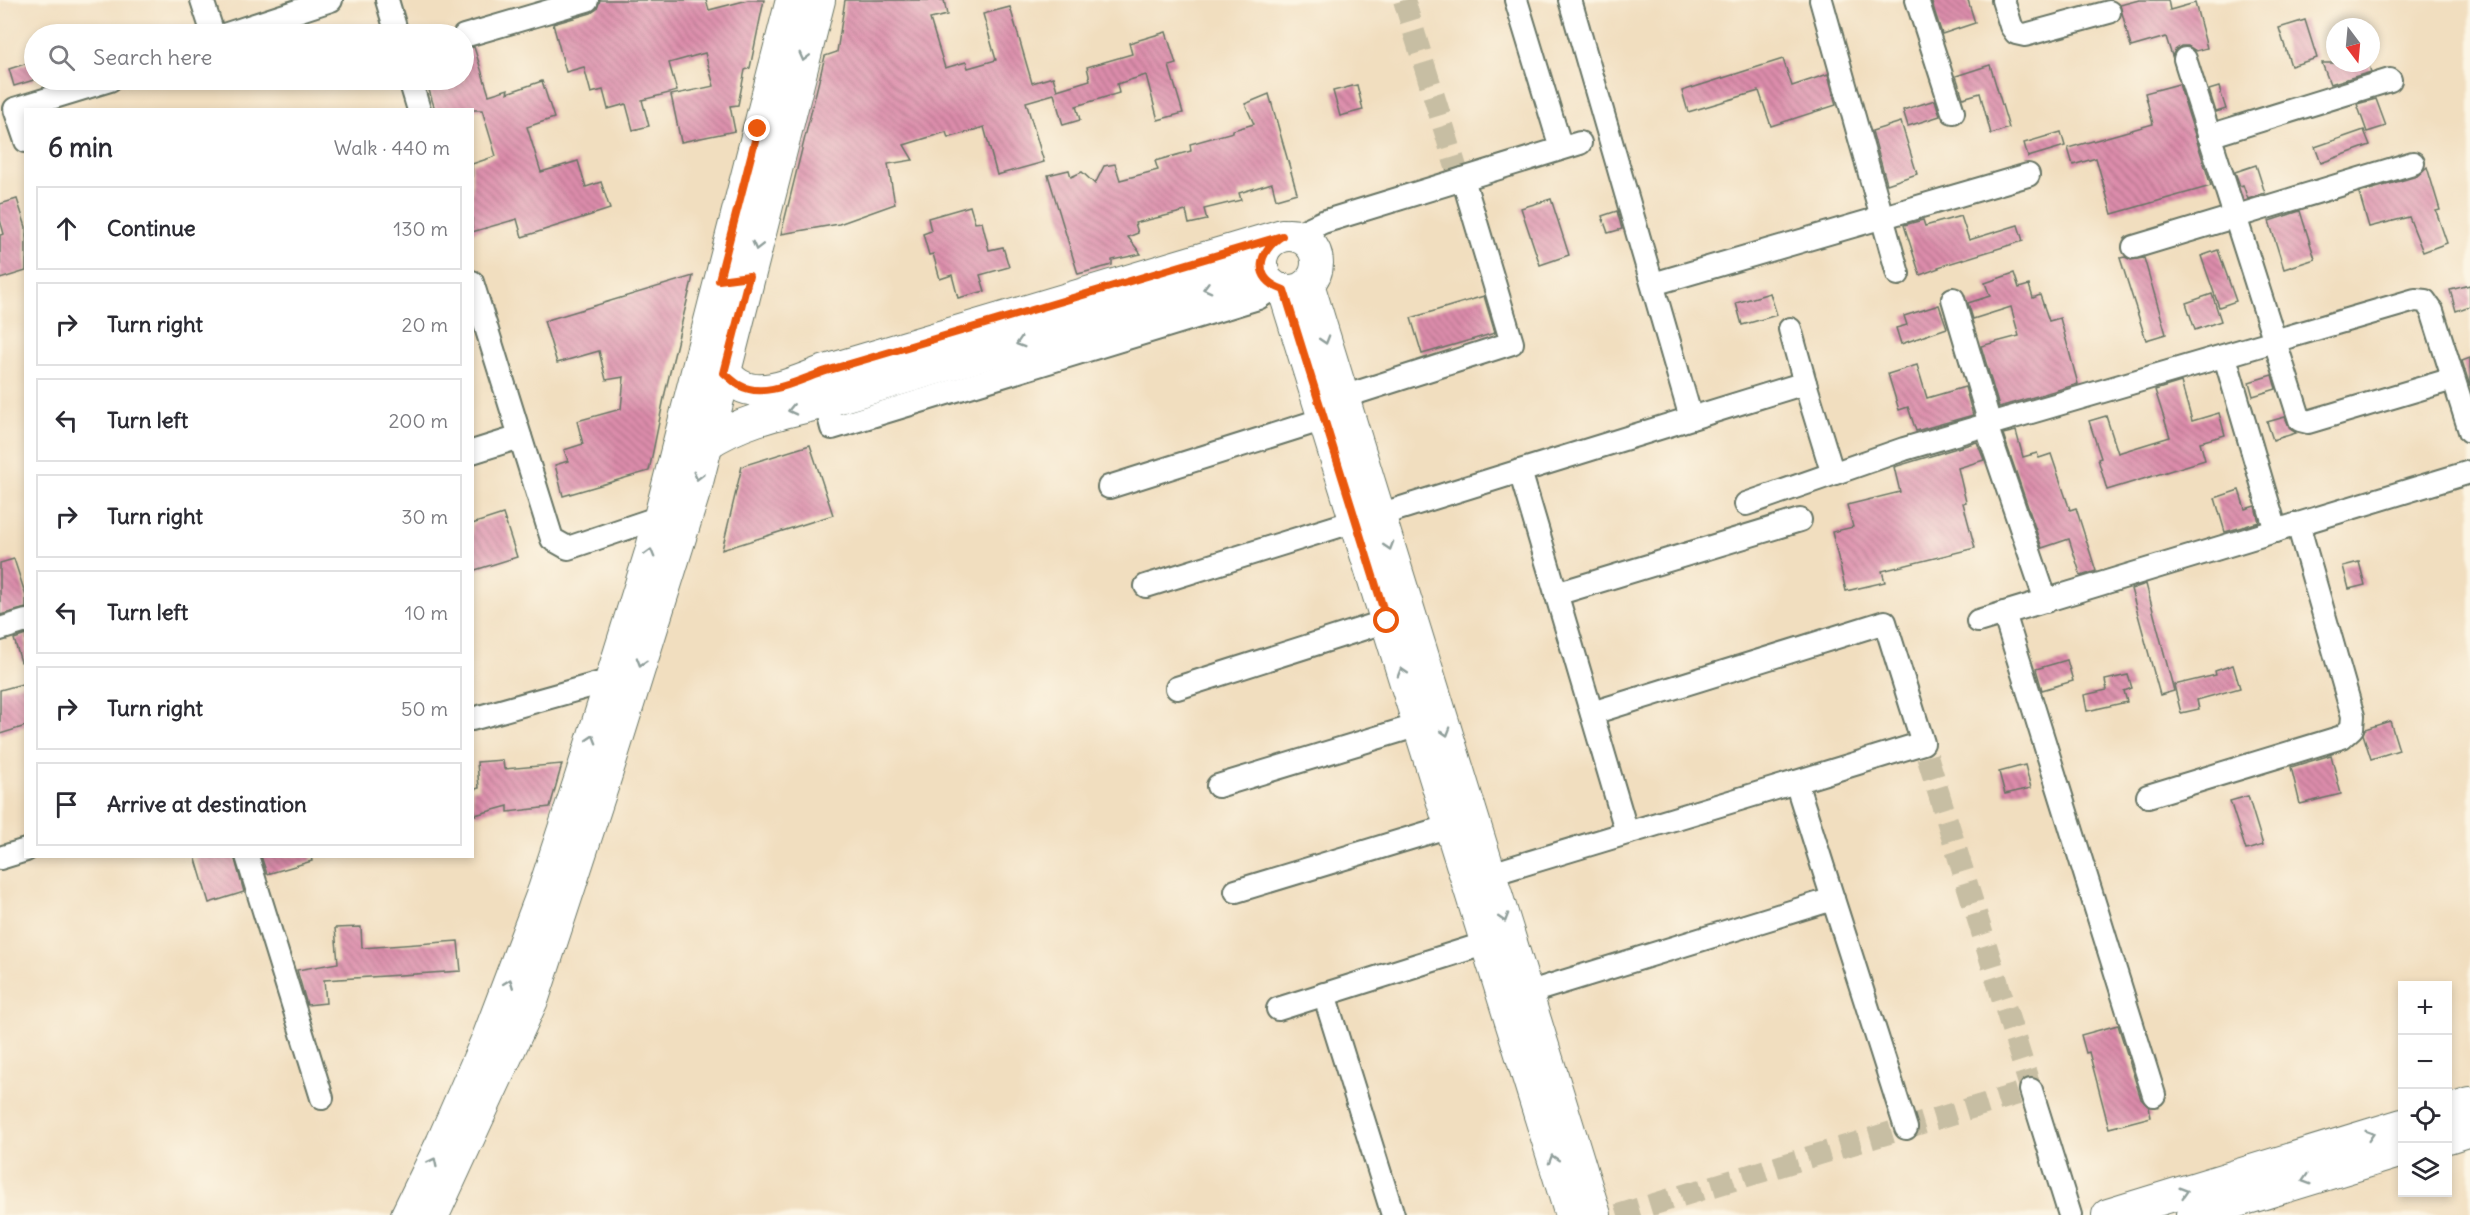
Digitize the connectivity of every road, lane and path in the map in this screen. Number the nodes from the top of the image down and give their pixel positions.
1 (202, 0) edge
2 (331, 0) edge
3 (387, 0) edge
4 (587, 0) edge
5 (792, 0) edge
6 (819, 0) edge
7 (1516, 0) edge
8 (1570, 0) edge
9 (1821, 0) edge
10 (1917, 0) edge
11 (2003, 0) edge
12 (2109, 12) dead end
13 (210, 24) edge
14 (258, 24) edge
15 (394, 24) edge
16 (474, 33) edge
17 (2185, 59) dead end
18 (2390, 80) dead end
19 (77, 90) edge
20 (413, 90) edge
21 (418, 108) edge
22 (1953, 112) dead end
23 (24, 135) edge
24 (2209, 136) junction
25 (2414, 163) dead end
26 (2028, 175) dead end
27 (1462, 179) junction
28 (2235, 217) junction
29 (1881, 218) junction
30 (1289, 235) junction
31 (2134, 247) dead end
32 (1898, 273) dead end
33 (734, 278) junction
34 (1283, 283) junction
35 (1653, 284) junction
36 (474, 295) edge
37 (1953, 299) dead end
38 (479, 329) edge
39 (1790, 330) dead end
40 (2276, 342) junction
41 (2225, 357) junction
42 (724, 373) junction
43 (2453, 379) junction
44 (1805, 383) junction
45 (1334, 408) junction
46 (1691, 418) junction
47 (1988, 425) junction
48 (2470, 431) edge
49 (520, 437) junction
50 (706, 444) junction
51 (474, 451) edge
52 (1830, 468) dead end
53 (1520, 471) junction
54 (2470, 472) edge
55 (1109, 487) dead end
56 (1746, 504) dead end
57 (660, 517) junction
58 (1367, 518) junction
59 (1800, 520) dead end
60 (2298, 524) junction
61 (2276, 531) junction
62 (1146, 586) dead end
63 (1556, 594) junction
64 (2046, 601) junction
65 (2004, 614) junction
66 (1387, 621) junction
67 (1978, 621) dead end
68 (24, 622) edge
69 (0, 629) edge
70 (610, 680) junction
71 (1177, 688) dead end
72 (1592, 713) junction
73 (474, 718) edge
74 (1419, 725) junction
75 (592, 779) junction
76 (1796, 782) junction
77 (1218, 786) dead end
78 (2148, 796) dead end
79 (1450, 826) junction
80 (1628, 833) junction
81 (24, 851) edge
82 (0, 858) edge
83 (248, 858) edge
84 (1491, 874) junction
85 (1236, 891) dead end
86 (1833, 899) junction
87 (1487, 944) junction
88 (1527, 993) junction
89 (1324, 994) junction
90 (1278, 1008) dead end
91 (500, 1042) junction
92 (2031, 1090) dead end
93 (2154, 1095) dead end
94 (322, 1098) dead end
95 (2470, 1104) edge
96 (2452, 1110) edge
97 (2398, 1127) edge
98 (1906, 1128) dead end
99 (2470, 1130) edge
100 (2452, 1136) edge
101 (2398, 1153) edge
102 (407, 1215) edge
103 (433, 1215) edge
104 (1393, 1215) edge
105 (1571, 1215) edge
106 (1595, 1215) edge
107 (2070, 1215) edge
108 (2108, 1215) edge
109 (2192, 1215) edge

1 - 13 street
2 - 14 street
3 - 15 street
4 - 16 street
5 - 33 street
6 -> 33 street
7 - 27 street
8 - 35 street
9 - 29 street
10 - 22 street
11 - 12 street
17 - 24 street
18 - 24 street
19 - 23 street
20 - 21 street
24 - 28 street
25 - 28 street
26 - 29 street
27 - 30 street
27 - 45 street
28 - 31 street
28 - 40 street
29 - 32 street
29 - 35 street
30 - 34 street
30 - 34 street
30 - 42 street
33 - 42 street
33 - 57 street
34 - 45 street
34 -> 50 street
35 - 46 street
36 - 38 street
37 - 47 street
38 - 49 street
39 - 44 street
40 - 41 street
40 - 43 street
40 - 43 street
41 - 47 street
41 - 61 street
42 - 50 street
43 - 48 street
44 - 46 street
44 - 52 street
45 - 55 street
45 - 58 street
46 - 53 street
47 - 56 street
47 - 64 street
49 - 51 street
49 - 57 street
50 -> 75 street
53 - 58 street
53 - 63 street
54 - 60 street
70 -> 57 street
58 - 62 street
58 - 66 street
58 -> 84 street
59 - 63 street
60 - 61 street
60 - 78 street
61 - 64 street
63 - 72 street
64 - 65 street
65 - 67 street
65 - 93 street
66 - 71 street
74 -> 66 street
68 - 69 street
70 - 73 street
75 -> 70 street
72 - 76 street
72 - 80 street
74 - 77 street
74 - 79 street
75 - 91 street
76 - 80 street
76 - 86 street
79 - 85 street
79 - 87 street
80 - 84 street
81 - 82 street
83 - 94 street
84 -> 88 street
86 - 88 street
86 - 98 street
87 - 89 street
105 -> 87 street
88 - 106 street
89 - 90 street
89 - 104 street
102 -> 91 street
91 - 103 street
92 - 107 street
95 - 96 street
108 -> 97 street
99 - 100 street
101 -> 109 street

